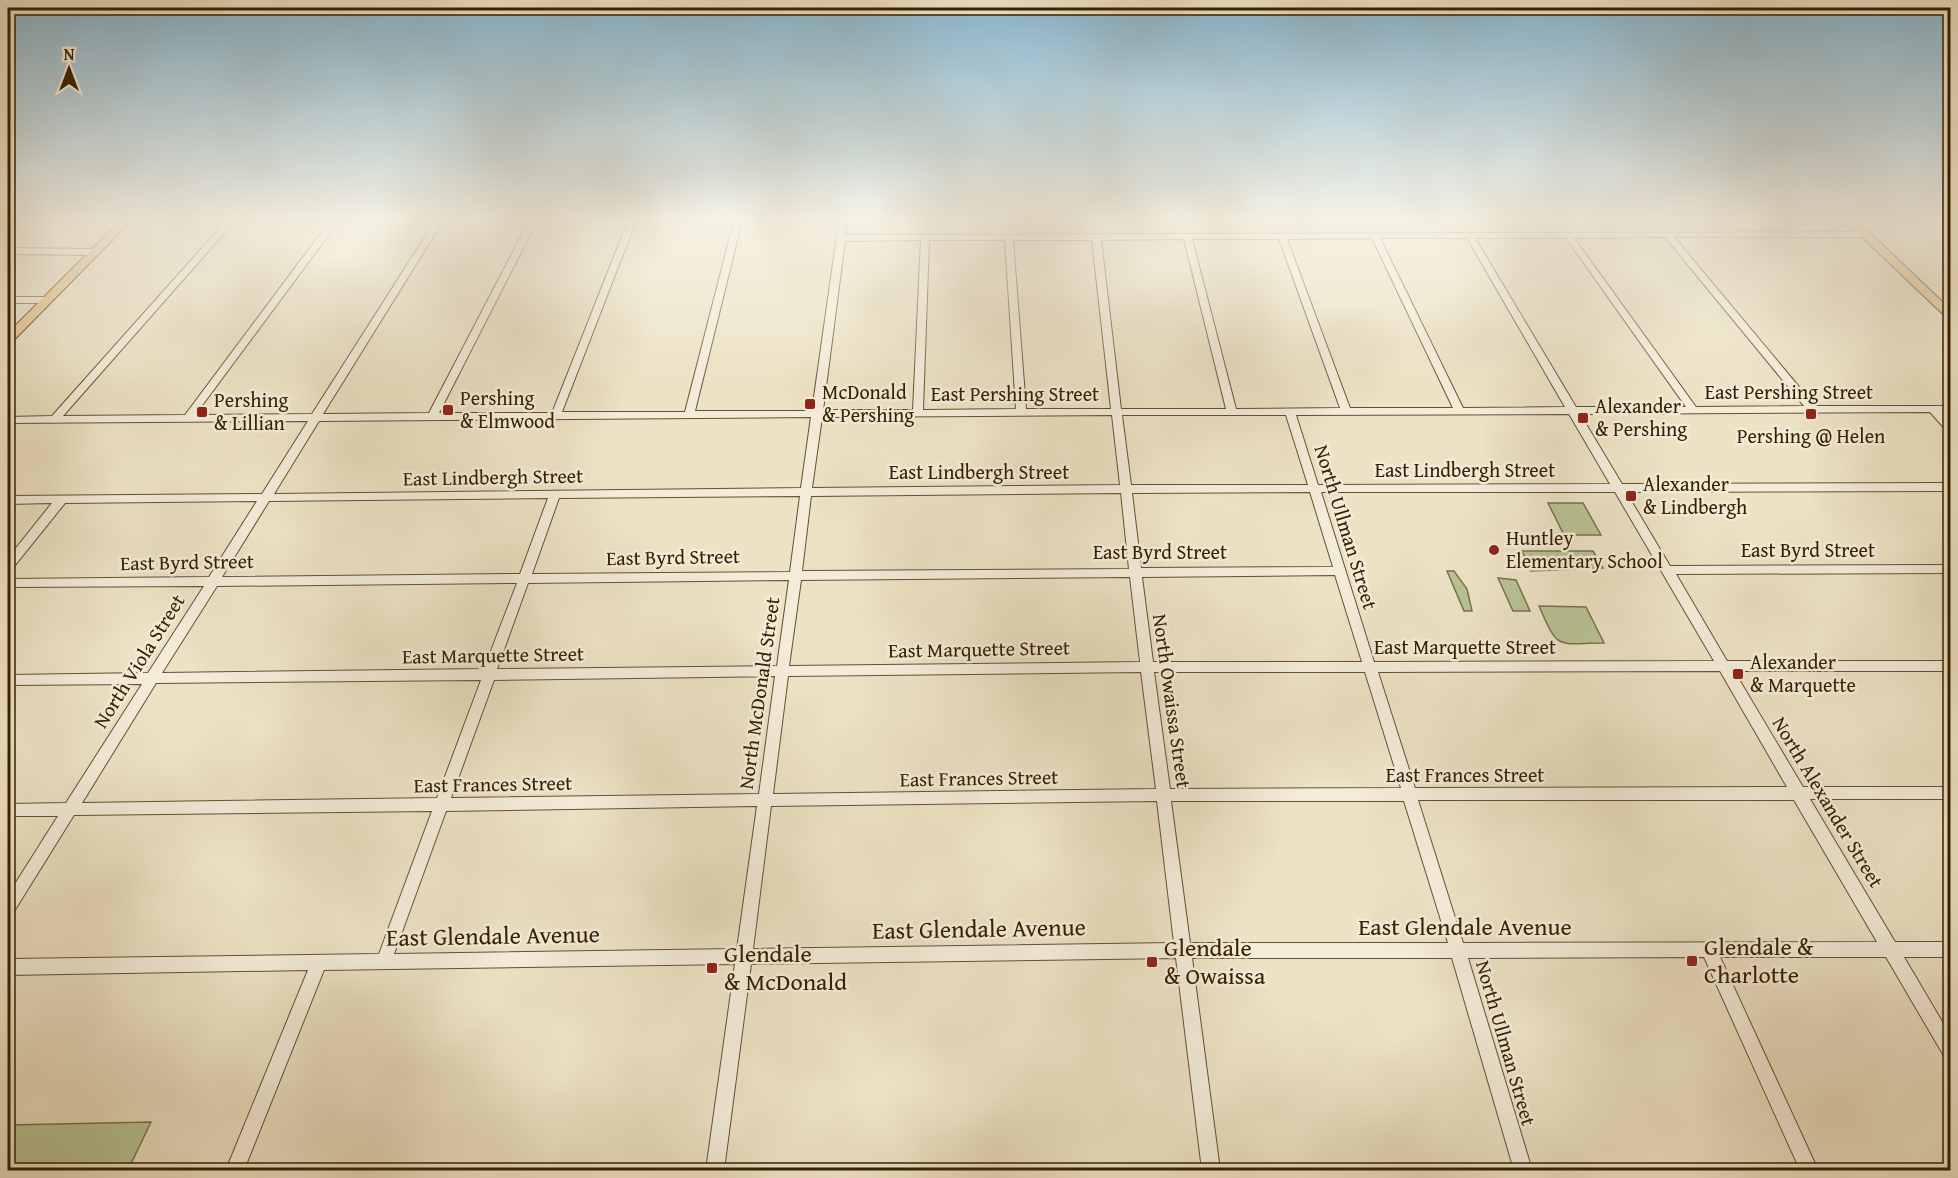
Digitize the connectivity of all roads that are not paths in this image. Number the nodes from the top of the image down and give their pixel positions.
1 (71, 276) edge
2 (182, 276) edge
3 (294, 276) edge
4 (405, 276) edge
5 (504, 276) edge
6 (611, 276) edge
7 (724, 276) edge
8 (836, 276) edge
9 (923, 276) edge
10 (1012, 276) edge
11 (1101, 276) edge
12 (1197, 276) edge
13 (1296, 276) edge
14 (1394, 276) edge
15 (1492, 276) edge
16 (1597, 276) edge
17 (1702, 276) edge
18 (1909, 276) edge
19 (8, 300) edge
20 (46, 300) junction
21 (1950, 315) edge
22 (8, 339) edge
23 (1933, 409) junction
24 (1950, 409) edge
25 (1459, 410) junction
26 (1572, 410) junction
27 (1693, 410) junction
28 (1812, 410) junction
29 (1118, 411) junction
30 (1290, 411) junction
31 (1346, 411) junction
32 (918, 412) junction
33 (1021, 412) junction
34 (1232, 412) junction
35 (817, 413) junction
36 (689, 414) junction
37 (556, 415) junction
38 (433, 416) junction
39 (316, 417) junction
40 (188, 418) junction
41 (55, 419) junction
42 (8, 420) edge
43 (1950, 428) edge
44 (1950, 487) edge
45 (1313, 488) junction
46 (1617, 488) junction
47 (1126, 489) junction
48 (806, 491) junction
49 (555, 494) junction
50 (265, 498) junction
51 (62, 499) junction
52 (8, 500) edge
53 (8, 566) edge
54 (1950, 569) edge
55 (1665, 570) junction
56 (1136, 571) junction
57 (1340, 571) junction
58 (795, 574) junction
59 (524, 578) junction
60 (212, 581) junction
61 (8, 583) edge
62 (1722, 666) junction
63 (1950, 666) edge
64 (1147, 667) junction
65 (1369, 667) junction
66 (782, 671) junction
67 (490, 674) junction
68 (152, 678) junction
69 (8, 680) edge
70 (1799, 793) junction
71 (1950, 793) edge
72 (1165, 795) junction
73 (1410, 795) junction
74 (765, 800) junction
75 (441, 804) junction
76 (69, 809) junction
77 (8, 810) edge
78 (8, 908) edge
79 (1458, 950) junction
80 (1708, 950) junction
81 (1892, 950) junction
82 (1950, 950) edge
83 (1185, 952) junction
84 (744, 957) junction
85 (384, 961) junction
86 (319, 963) junction
87 (8, 967) edge
88 (1950, 1050) edge
89 (234, 1170) edge
90 (715, 1170) edge
91 (1211, 1170) edge
92 (1523, 1170) edge
93 (1809, 1170) edge

1 - 20 main road
2 - 41 street
3 - 40 street
4 - 39 street, North Viola Street
5 - 38 street
6 - 37 street
7 - 36 street
8 - 35 street, North McDonald Street
9 - 32 street
10 - 33 street
11 - 29 street, North Owaissa Street
12 - 34 street
13 - 31 street
14 - 25 street
15 - 26 street, North Alexander Street
16 - 27 street
17 - 28 street
18 - 21 main road
19 - 20 street
20 - 22 main road
23 - 24 street, East Pershing Street
23 - 28 street, East Pershing Street
23 - 43 street
25 - 26 street, East Pershing Street
25 - 31 street, East Pershing Street
26 - 27 street, East Pershing Street
26 - 46 street, North Alexander Street
27 - 28 street, East Pershing Street
29 - 33 street, East Pershing Street
29 - 34 street, East Pershing Street
29 - 47 street, North Owaissa Street
30 - 31 street, East Pershing Street
30 - 34 street, East Pershing Street
30 - 45 street, North Ullman Street
32 - 33 street, East Pershing Street
32 - 35 street, East Pershing Street
35 - 36 street, East Pershing Street
35 - 48 street, North McDonald Street
36 - 37 street, East Pershing Street
37 - 38 street, East Pershing Street
38 - 39 street, East Pershing Street
39 - 40 street, East Pershing Street
39 - 50 street, North Viola Street
40 - 41 street, East Pershing Street
41 - 42 street, East Pershing Street
44 - 46 street, East Lindbergh Street
45 - 46 street, East Lindbergh Street
45 - 47 street, East Lindbergh Street
45 - 57 street, North Ullman Street
46 - 55 street, North Alexander Street
47 - 48 street, East Lindbergh Street
47 - 56 street, North Owaissa Street
48 - 49 street, East Lindbergh Street
48 - 58 street, North McDonald Street
49 - 50 street, East Lindbergh Street
49 - 59 street
50 - 51 street, East Lindbergh Street
50 - 60 street, North Viola Street
51 - 52 street, East Lindbergh Street
51 - 53 street
54 - 55 street, East Byrd Street
55 - 62 street, North Alexander Street
56 - 57 street, East Byrd Street
56 - 58 street, East Byrd Street
56 - 64 street, North Owaissa Street
57 - 65 street, North Ullman Street
58 - 59 street, East Byrd Street
58 - 66 street, North McDonald Street
59 - 60 street, East Byrd Street
59 - 67 street
60 - 61 street, East Byrd Street
60 - 68 street, North Viola Street
62 - 63 street, East Marquette Street
62 - 65 street, East Marquette Street
62 - 70 street, North Alexander Street
64 - 65 street, East Marquette Street
64 - 66 street, East Marquette Street
64 - 72 street, North Owaissa Street
65 - 73 street, North Ullman Street
66 - 67 street, East Marquette Street
66 - 74 street, North McDonald Street
67 - 68 street, East Marquette Street
67 - 75 street
68 - 69 street, East Marquette Street
68 - 76 street, North Viola Street
70 - 71 street, East Frances Street
70 - 73 street, East Frances Street
70 - 81 street, North Alexander Street
72 - 73 street, East Frances Street
72 - 74 street, East Frances Street
72 - 83 street, North Owaissa Street
73 - 79 street, North Ullman Street
74 - 75 street, East Frances Street
74 - 84 street, North McDonald Street
75 - 76 street, East Frances Street
75 - 85 street
76 - 77 street, East Frances Street
76 - 78 street, North Viola Street
79 - 80 street, East Glendale Avenue
79 - 83 street, East Glendale Avenue
79 - 92 street, North Ullman Street
80 - 81 street, East Glendale Avenue
80 - 93 street
81 - 82 street, East Glendale Avenue
81 - 88 street, North Alexander Street
83 - 84 street, East Glendale Avenue
83 - 91 street, North Owaissa Street
84 - 85 street, East Glendale Avenue
84 - 90 street, North McDonald Street
85 - 86 street, East Glendale Avenue
86 - 87 street, East Glendale Avenue
86 - 89 street

